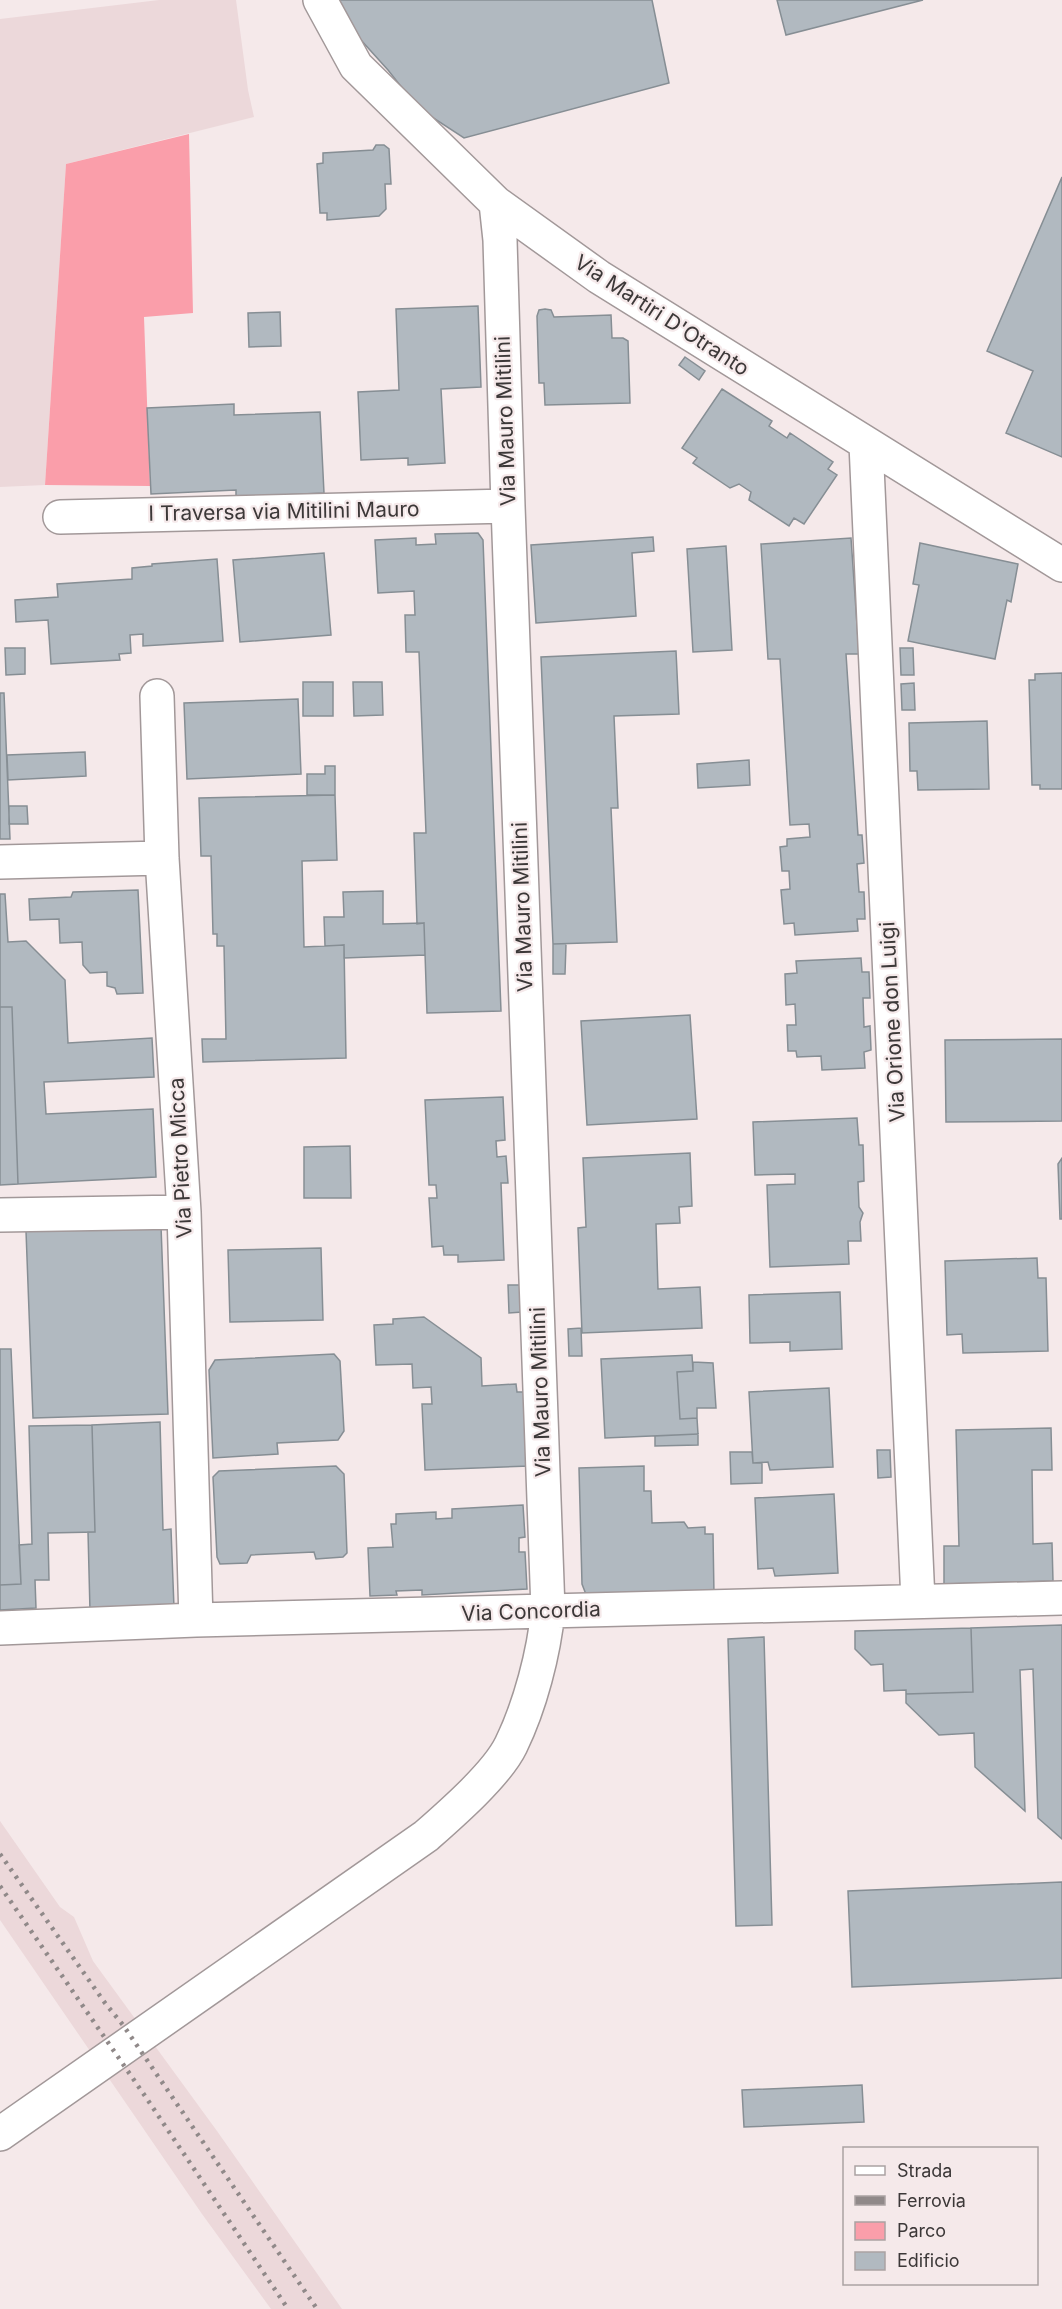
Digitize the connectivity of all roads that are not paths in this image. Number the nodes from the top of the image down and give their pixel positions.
1 (320, 0) edge
2 (496, 203) junction
3 (866, 444) junction
4 (508, 506) junction
5 (60, 517) dead end
6 (1062, 566) edge
7 (157, 696) dead end
8 (162, 858) junction
9 (0, 862) edge
10 (184, 1212) junction
11 (0, 1215) edge
12 (1062, 1598) edge
13 (918, 1601) junction
14 (548, 1610) junction
15 (196, 1620) junction
16 (0, 1628) edge
17 (0, 2134) edge

1 - 2 street, Via Martiri D'Otranto
2 - 3 street, Via Martiri D'Otranto
2 - 4 street, Via Mauro Mitilini
3 - 6 street, Via Martiri D'Otranto
3 - 13 street, Via Orione don Luigi
4 - 5 street, I Traversa via Mitilini Mauro
4 - 14 street, Via Mauro Mitilini
7 - 8 street, Via Pietro Micca
8 - 9 street
8 - 10 street, Via Pietro Micca
10 - 11 street
10 - 15 street, Via Pietro Micca
12 - 13 street, Via Concordia
13 - 14 street, Via Concordia
14 - 15 street, Via Concordia
14 - 17 street, Via Mauro Mitilini
15 - 16 street, Via Concordia

